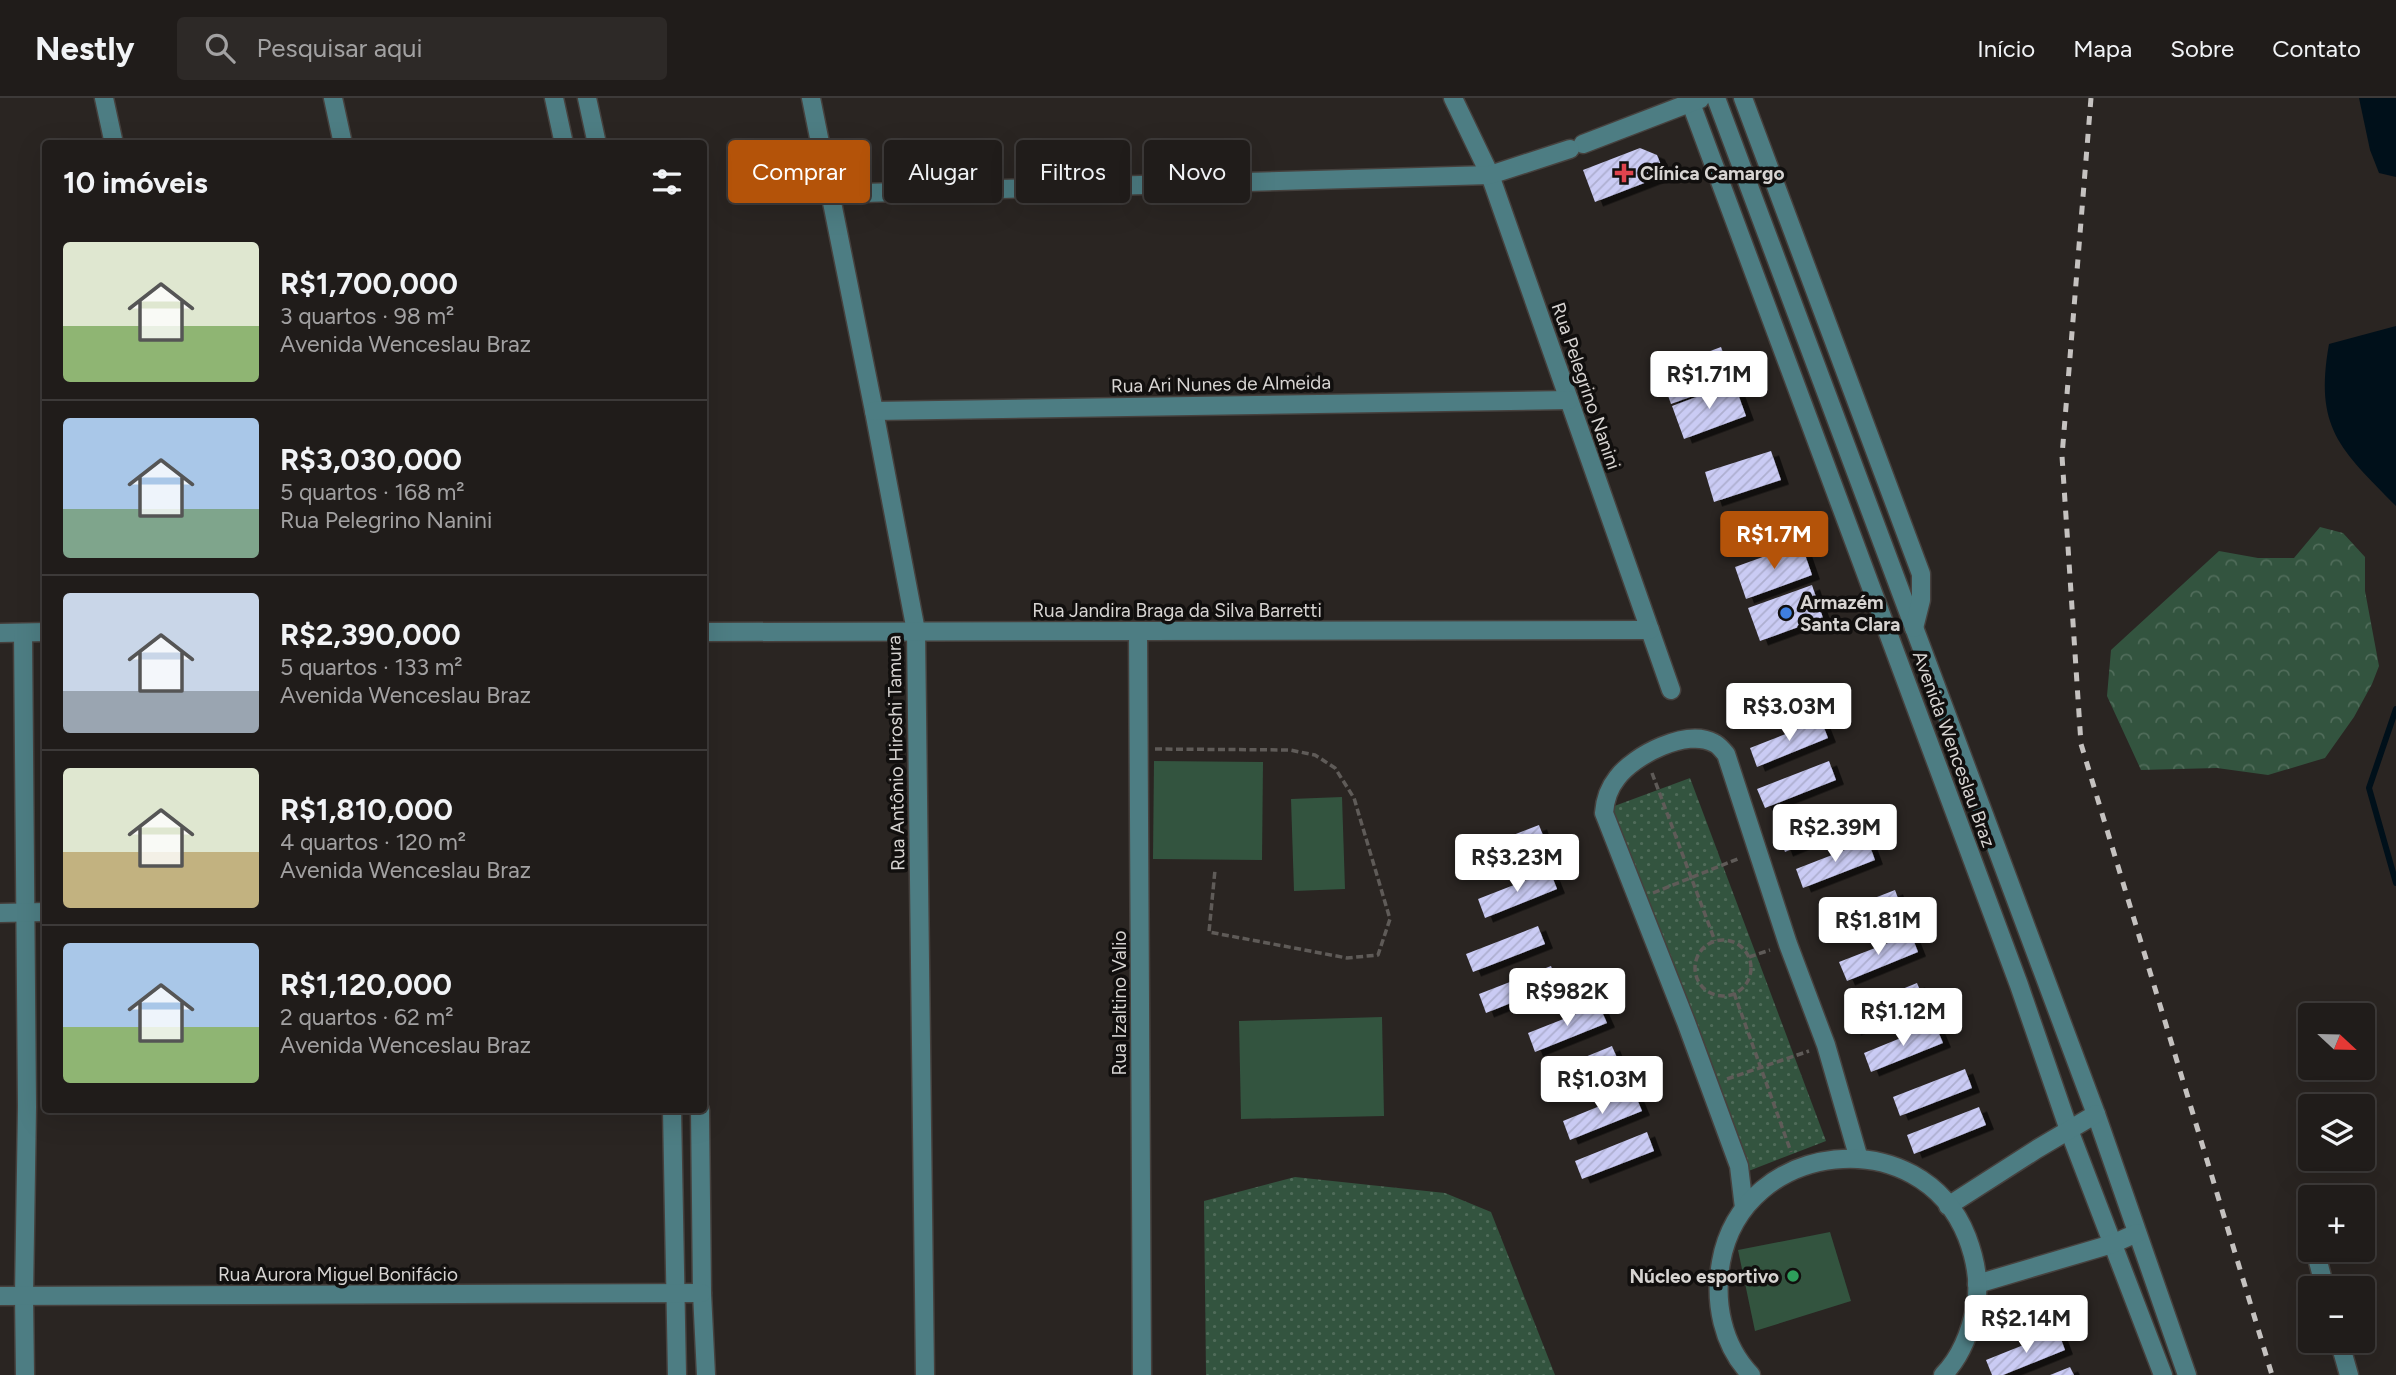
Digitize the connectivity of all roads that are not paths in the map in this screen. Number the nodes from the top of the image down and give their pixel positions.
1 (104, 98) edge
2 (333, 98) edge
3 (554, 98) edge
4 (587, 98) edge
5 (811, 98) edge
6 (1453, 98) edge
7 (1716, 98) edge
8 (1728, 98) edge
9 (1743, 98) edge
10 (1695, 100) edge
11 (1726, 124) junction
12 (113, 140) edge
13 (342, 140) edge
14 (563, 140) edge
15 (596, 140) edge
16 (819, 140) edge
17 (1490, 175) junction
18 (870, 193) edge
19 (831, 203) edge
20 (1569, 400) junction
21 (874, 411) junction
22 (1914, 628) junction
23 (1650, 630) junction
24 (916, 631) junction
25 (1138, 631) junction
26 (23, 632) junction
27 (42, 632) edge
28 (707, 632) edge
29 (0, 633) edge
30 (1671, 690) dead end
31 (1961, 753) junction
32 (1936, 762) junction
33 (25, 912) junction
34 (42, 912) edge
35 (0, 913) edge
36 (27, 1107) junction
37 (42, 1107) edge
38 (672, 1113) edge
39 (700, 1113) edge
40 (2096, 1114) junction
41 (2069, 1130) junction
42 (1859, 1159) junction
43 (1948, 1206) junction
44 (1744, 1208) junction
45 (2137, 1233) junction
46 (2112, 1244) junction
47 (1977, 1284) junction
48 (702, 1293) junction
49 (24, 1295) junction
50 (676, 1295) junction
51 (0, 1296) edge
52 (2343, 1353) edge
53 (25, 1375) edge
54 (677, 1375) edge
55 (706, 1375) edge
56 (925, 1375) edge
57 (1142, 1375) edge
58 (1751, 1375) edge
59 (1943, 1375) edge
60 (2163, 1375) edge
61 (2187, 1375) edge
62 (2349, 1375) edge

1 - 12 street
2 - 13 street
3 - 14 street
4 - 15 street
5 - 16 street, Rua Antônio Hiroshi Tamura
6 - 17 street, Rua Pelegrino Nanini
7 - 11 street, Avenida Wenceslau Braz
8 - 11 street
9 - 22 street
10 - 17 street
10 - 32 street, Avenida Wenceslau Braz
11 - 22 street, Avenida Wenceslau Braz
17 - 18 street
17 - 20 street, Rua Pelegrino Nanini
19 - 21 street, Rua Antônio Hiroshi Tamura
20 - 21 street, Rua Ari Nunes de Almeida
20 - 23 street, Rua Pelegrino Nanini
21 - 24 street, Rua Antônio Hiroshi Tamura
22 - 31 street, Avenida Wenceslau Braz
23 - 25 street, Rua Jandira Braga da Silva Barretti
23 - 30 street, Rua Pelegrino Nanini
24 - 25 street, Rua Jandira Braga da Silva Barretti
24 - 28 street, Rua Jandira Braga da Silva Barretti
24 - 56 street, Rua Antônio Hiroshi Tamura
25 - 57 street, Rua Izaltino Valio
26 - 27 street
26 - 29 street
26 - 33 street
31 - 32 street
31 - 40 street, Avenida Wenceslau Braz
32 - 41 street, Avenida Wenceslau Braz
33 - 34 street
33 - 35 street
33 - 36 street
36 - 37 street
36 - 49 street
38 - 50 street
39 - 48 street
40 - 41 street
40 - 45 street, Avenida Wenceslau Braz
41 - 43 street
41 - 46 street, Avenida Wenceslau Braz
42 - 43 street
42 - 44 street
42 - 44 street
43 - 47 street
44 - 58 street
45 - 46 street
45 - 61 street, Avenida Wenceslau Braz
46 - 47 street
46 - 60 street, Avenida Wenceslau Braz
47 - 59 street
48 - 50 street, Rua Aurora Miguel Bonifácio
48 - 55 street
49 - 50 street, Rua Aurora Miguel Bonifácio
49 - 51 street, Rua Aurora Miguel Bonifácio
49 - 53 street
50 - 54 street
52 - 62 street

